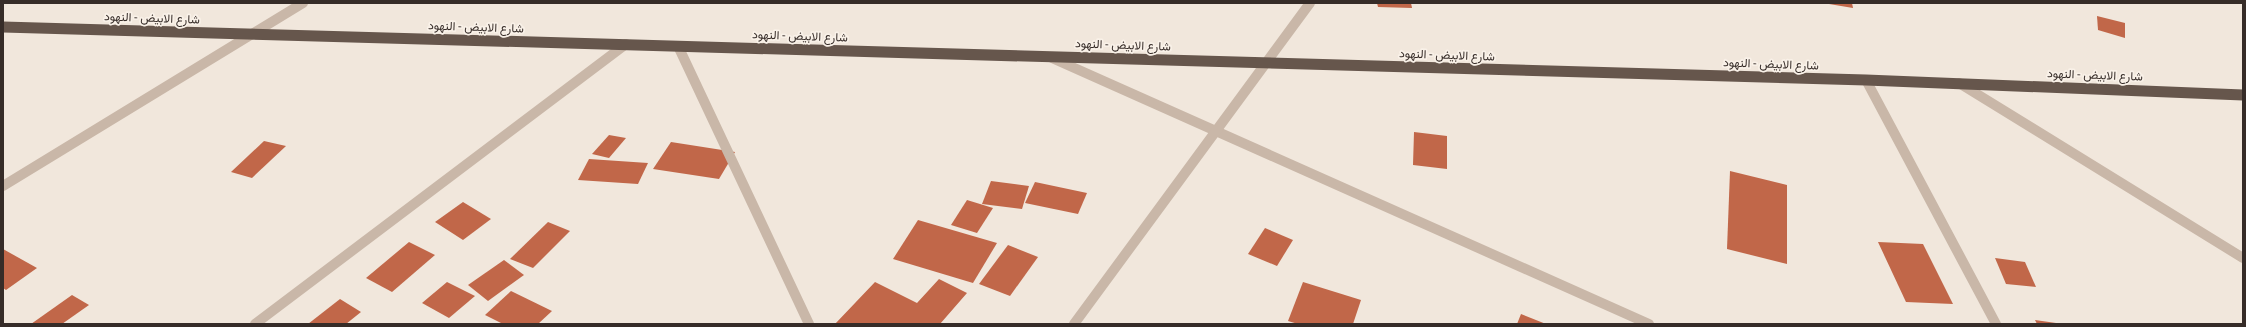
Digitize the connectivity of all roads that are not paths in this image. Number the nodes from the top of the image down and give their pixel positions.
1 (303, 3) edge
2 (1310, 3) edge
3 (3, 27) edge
4 (252, 34) junction
5 (626, 44) junction
6 (678, 46) junction
7 (1048, 56) junction
8 (1266, 62) junction
9 (1866, 80) junction
10 (1959, 82) junction
11 (2243, 95) edge
12 (1216, 131) junction
13 (3, 186) edge
14 (2243, 258) edge
15 (255, 324) edge
16 (809, 324) edge
17 (1074, 324) edge
18 (1649, 324) edge
19 (1996, 324) edge

1 - 4 street
2 - 8 street
3 - 4 highway, شارع الابيض - النهود
4 - 5 highway, شارع الابيض - النهود
4 - 13 street
5 - 6 highway, شارع الابيض - النهود
5 - 15 street
6 - 7 highway, شارع الابيض - النهود
6 - 16 street
7 - 8 highway, شارع الابيض - النهود
7 - 12 street
8 - 9 highway, شارع الابيض - النهود
8 - 12 street
9 - 10 highway, شارع الابيض - النهود
9 - 19 street
10 - 11 highway, شارع الابيض - النهود
10 - 14 street
12 - 17 street
12 - 18 street

